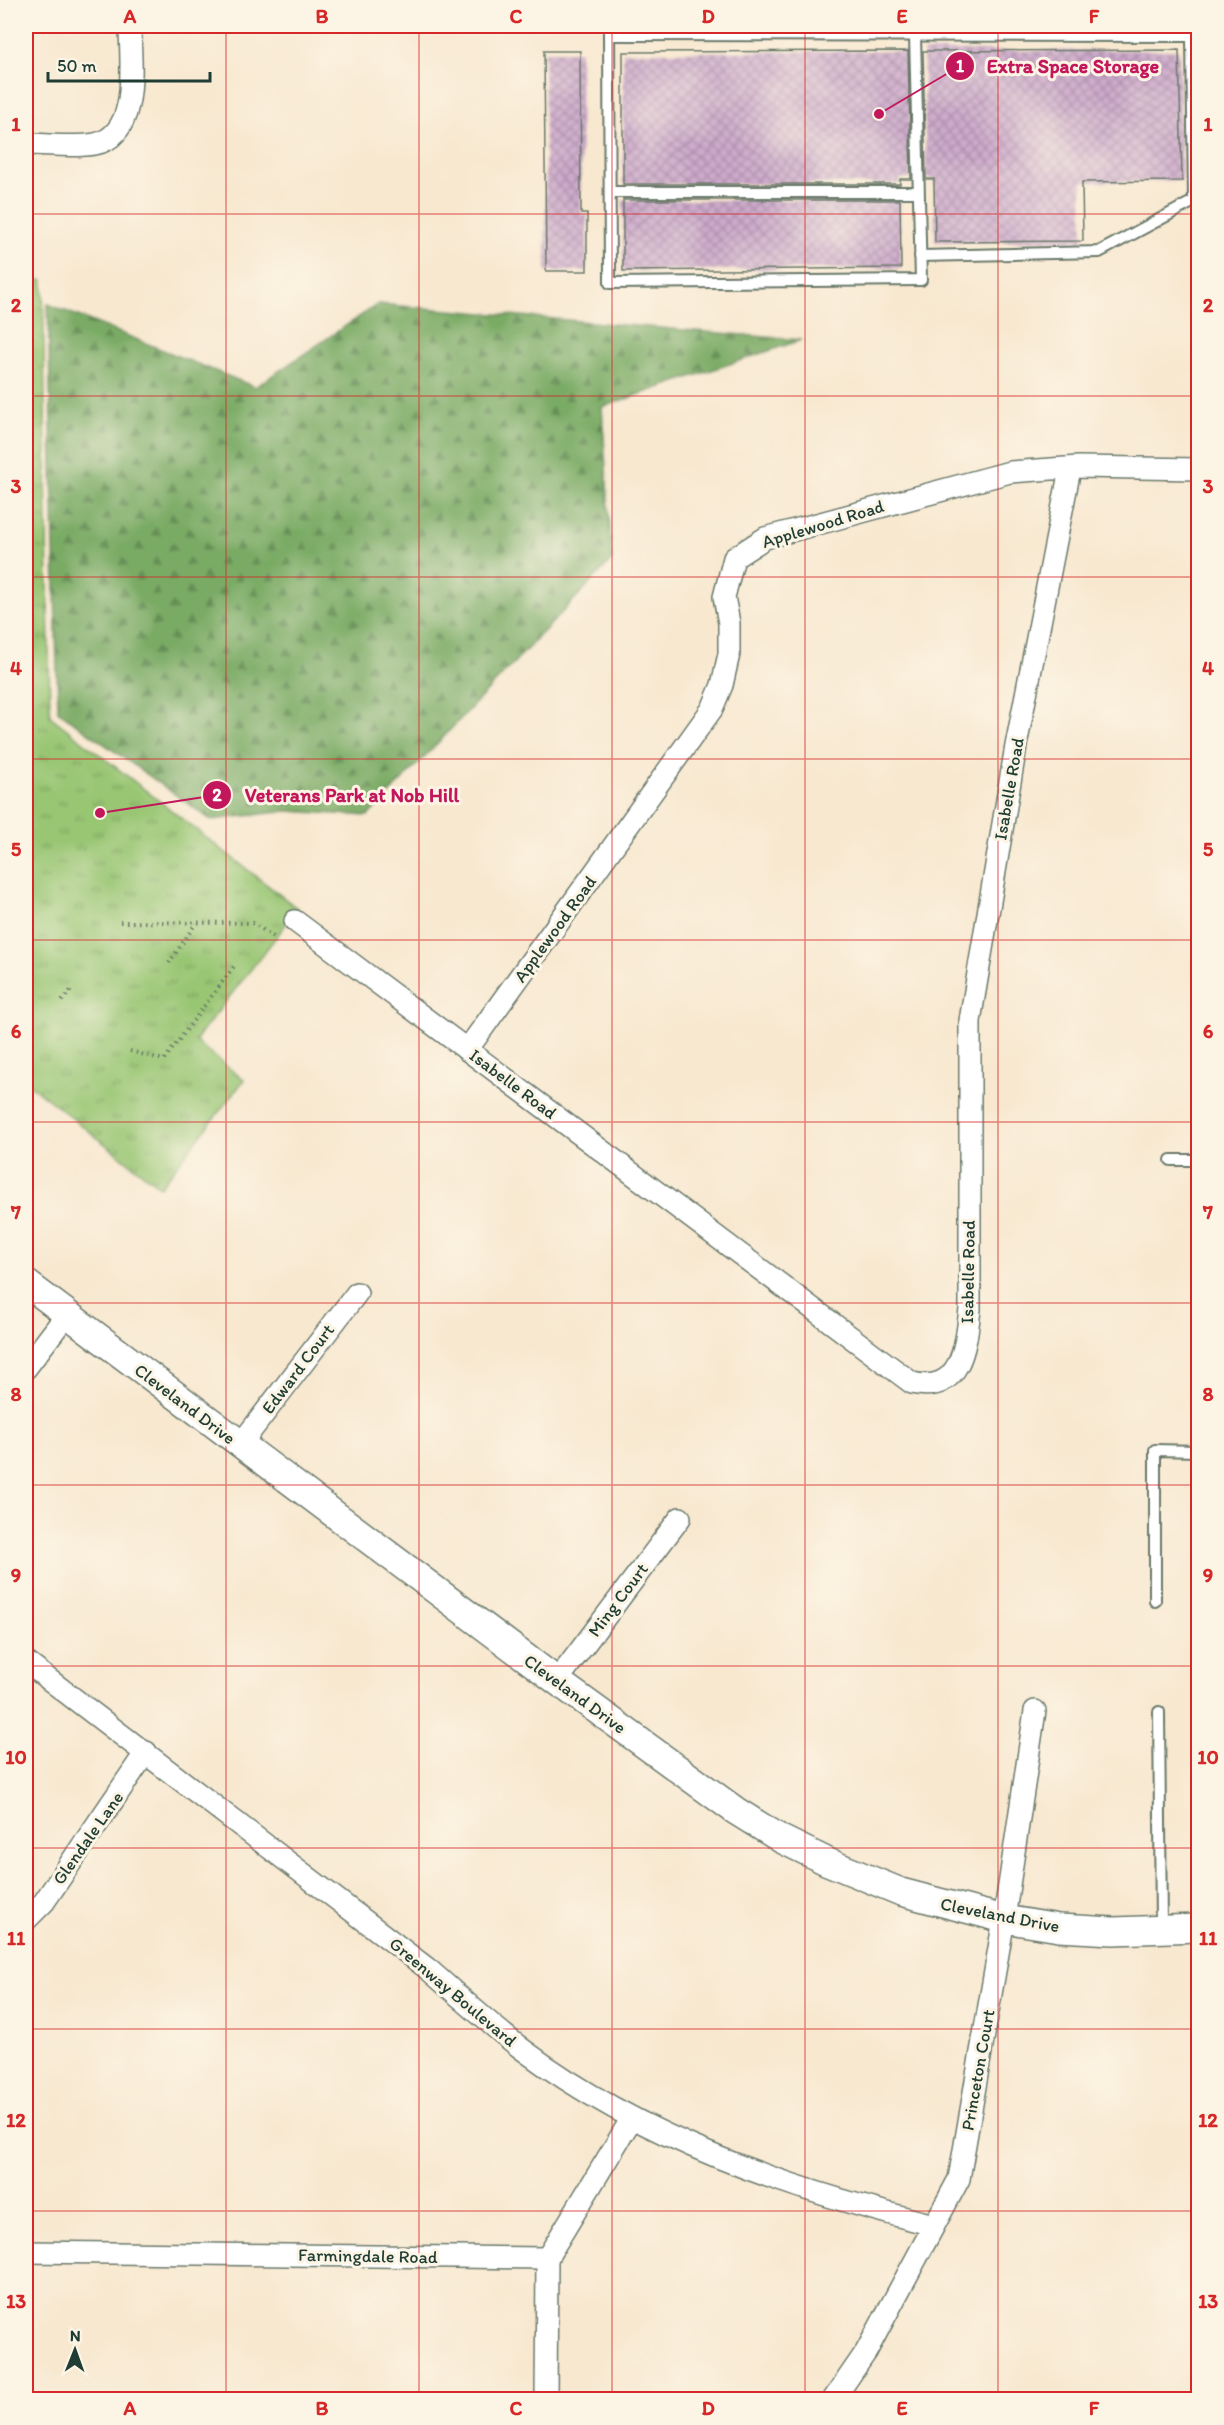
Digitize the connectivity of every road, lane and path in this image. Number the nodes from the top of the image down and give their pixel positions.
1 (130, 26) edge
2 (609, 30) edge
3 (880, 31) edge
4 (915, 36) junction
5 (26, 144) edge
6 (610, 192) junction
7 (918, 192) junction
8 (920, 256) junction
9 (1198, 469) edge
10 (1070, 470) junction
11 (295, 921) dead end
12 (120, 922) dead end
13 (196, 923) junction
14 (275, 938) dead end
15 (169, 963) dead end
16 (236, 964) dead end
17 (71, 990) dead end
18 (62, 1001) dead end
19 (467, 1050) junction
20 (130, 1051) dead end
21 (1171, 1160) dead end
22 (1198, 1160) edge
23 (26, 1282) edge
24 (357, 1293) dead end
25 (67, 1314) junction
26 (26, 1368) edge
27 (240, 1445) junction
28 (1198, 1451) edge
29 (680, 1518) dead end
30 (1155, 1601) dead end
31 (26, 1662) edge
32 (557, 1681) junction
33 (1035, 1711) dead end
34 (1159, 1712) dead end
35 (146, 1752) junction
36 (1004, 1919) junction
37 (26, 1920) edge
38 (1161, 1927) junction
39 (1198, 1928) edge
40 (632, 2118) junction
41 (934, 2225) junction
42 (26, 2252) edge
43 (547, 2258) junction
44 (546, 2400) edge
45 (833, 2400) edge

1 - 5 street
2 - 3 lane
2 - 6 lane
3 - 4 lane
4 - 7 lane
4 - 8 lane
6 - 7 lane
6 - 8 lane
7 - 8 lane
9 - 10 street, Applewood Road
10 - 19 street, Applewood Road
10 - 19 street, Isabelle Road
11 - 19 street, Isabelle Road
12 - 13 path
13 - 14 path
13 - 15 path
16 - 20 path
17 - 18 path
21 - 22 lane
23 - 25 street, Cleveland Drive
24 - 27 street, Edward Court
25 - 26 street
25 - 27 street, Cleveland Drive
27 - 32 street, Cleveland Drive
28 - 30 lane
29 - 32 street, Ming Court
31 - 35 street, Greenway Boulevard
32 - 36 street, Cleveland Drive
33 - 36 street, Princeton Court
34 - 38 lane
35 - 37 street, Glendale Lane
35 - 40 street, Greenway Boulevard
36 - 38 street, Cleveland Drive
36 - 41 street, Princeton Court
38 - 39 street, Cleveland Drive
40 - 41 street, Greenway Boulevard
40 - 43 street
41 - 45 street, Princeton Court
42 - 43 street, Farmingdale Road
43 - 44 street

